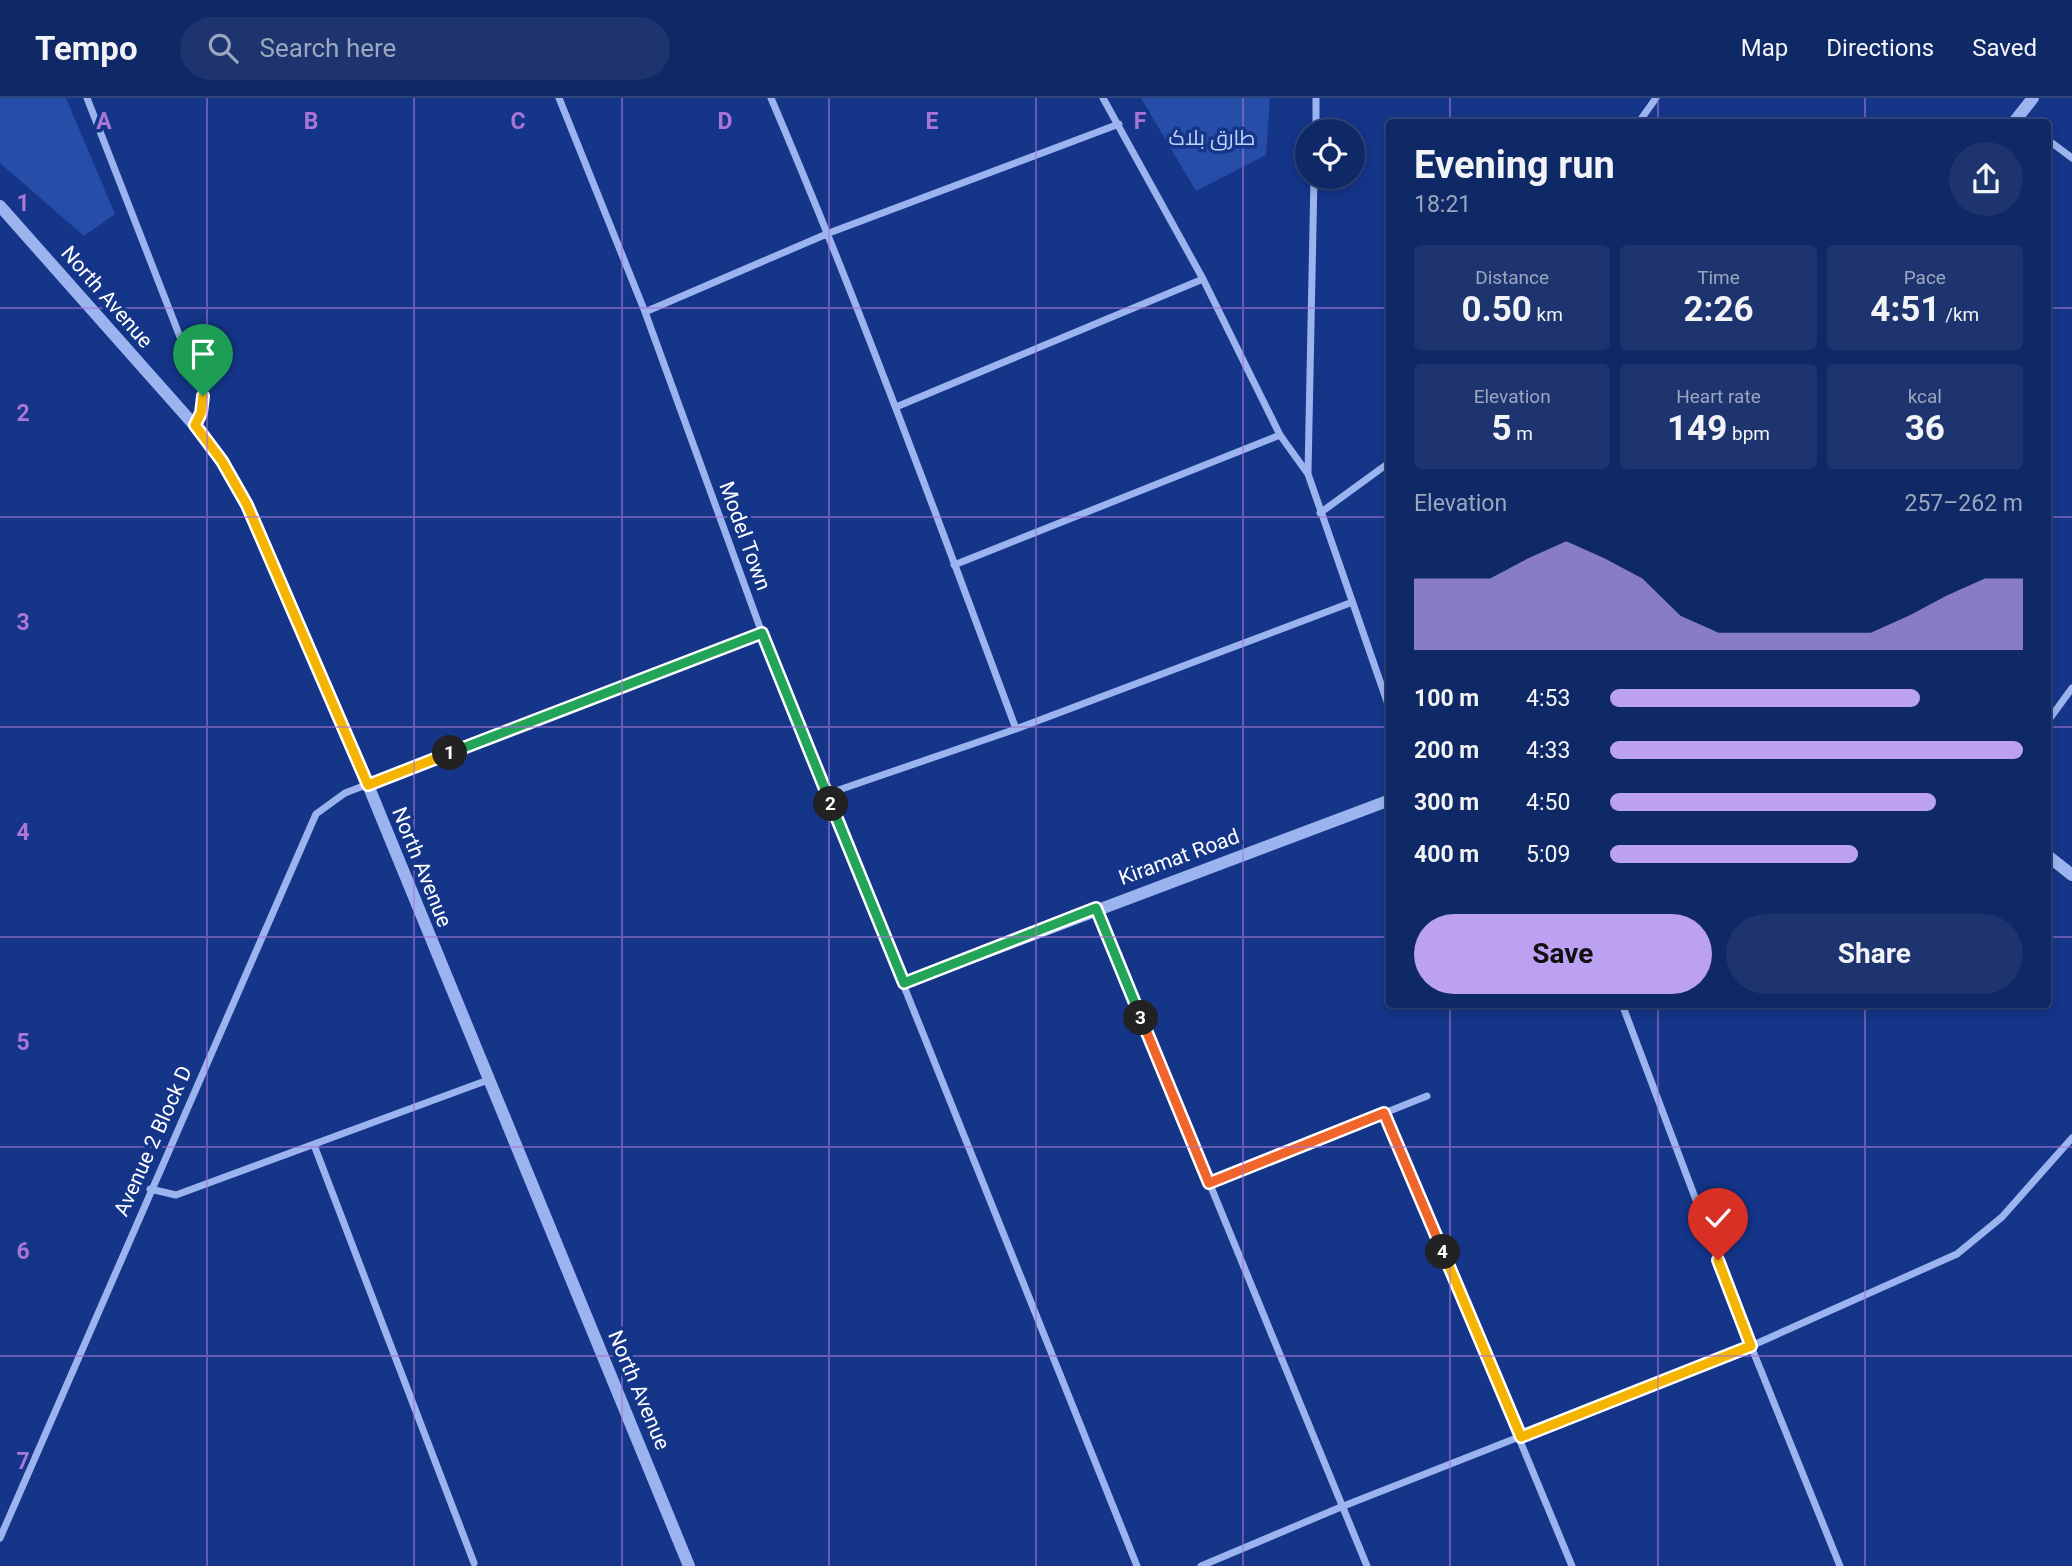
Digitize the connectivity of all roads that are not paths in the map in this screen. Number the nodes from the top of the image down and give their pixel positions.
1 (87, 98) edge
2 (559, 98) edge
3 (771, 98) edge
4 (1103, 98) edge
5 (1316, 98) edge
6 (1656, 98) edge
7 (2033, 98) edge
8 (1316, 119) edge
9 (1641, 119) edge
10 (2020, 119) edge
11 (1119, 124) junction
12 (2051, 142) edge
13 (2072, 158) edge
14 (1314, 189) edge
15 (1, 209) edge
16 (829, 233) junction
17 (1203, 279) junction
18 (645, 312) junction
19 (896, 407) junction
20 (195, 425) junction
21 (1280, 435) junction
22 (1386, 465) edge
23 (1307, 474) junction
24 (1320, 513) junction
25 (954, 565) junction
26 (1350, 603) junction
27 (762, 633) junction
28 (2072, 688) edge
29 (1386, 699) edge
30 (2051, 717) edge
31 (1016, 729) junction
32 (368, 785) junction
33 (827, 794) junction
34 (1386, 801) edge
35 (2051, 858) edge
36 (2072, 875) edge
37 (1096, 908) junction
38 (904, 983) junction
39 (1624, 1008) edge
40 (488, 1080) junction
41 (1427, 1096) dead end
42 (1384, 1113) junction
43 (2072, 1138) edge
44 (314, 1145) junction
45 (1209, 1183) junction
46 (150, 1189) junction
47 (1751, 1346) junction
48 (1521, 1437) junction
49 (1341, 1507) junction
50 (0, 1538) edge
51 (474, 1563) dead end
52 (689, 1566) edge
53 (1137, 1566) edge
54 (1201, 1566) edge
55 (1367, 1566) edge
56 (1572, 1566) edge
57 (1840, 1566) edge

1 - 20 street
2 - 18 street, Model Town
3 - 16 street
4 - 11 street
5 - 8 street
6 - 9 street
7 - 10 street
11 - 16 street
11 - 17 street
12 - 13 street
14 - 23 street
15 - 20 street, North Avenue
16 - 18 street
16 - 19 street
17 - 19 street
17 - 21 street
18 - 27 street, Model Town
19 - 25 street
20 - 32 street, North Avenue
21 - 23 street
21 - 25 street
22 - 24 street
23 - 24 street
24 - 26 street
25 - 31 street
26 - 29 street
26 - 31 street
27 - 32 street, Avenue 2 Block D
27 - 33 street, Model Town
28 - 30 street
31 - 33 street
32 - 40 street, North Avenue
32 - 46 street, Avenue 2 Block D
33 - 38 street, Model Town
34 - 37 street, Kiramat Road
35 - 36 street
37 - 38 street, Kiramat Road
37 - 45 street
38 - 53 street, Model Town
39 - 47 street
40 - 44 street
40 - 52 street, North Avenue
41 - 42 street
42 - 45 street
42 - 48 street
43 - 47 street
44 - 46 street
44 - 51 street
45 - 49 street
46 - 50 street, Avenue 2 Block D
47 - 48 street
47 - 57 street
48 - 49 street
48 - 56 street
49 - 54 street
49 - 55 street

